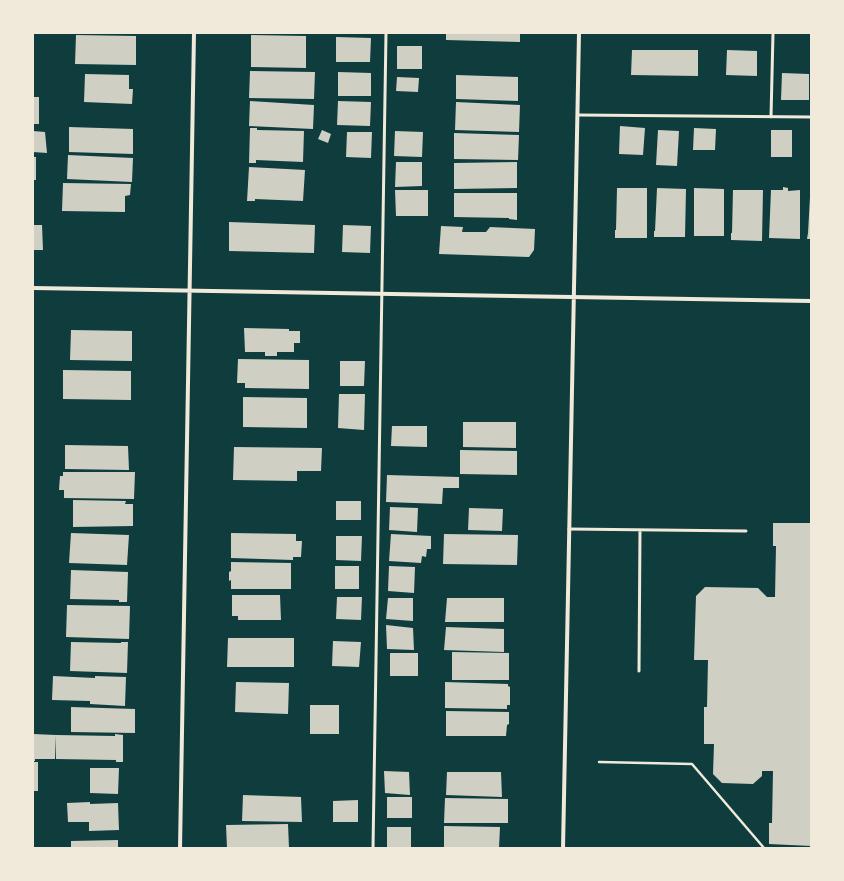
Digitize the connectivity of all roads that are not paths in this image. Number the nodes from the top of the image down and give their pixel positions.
1 (194, 33) edge
2 (386, 33) edge
3 (579, 33) edge
4 (772, 33) edge
5 (578, 115) junction
6 (771, 117) junction
7 (811, 117) edge
8 (33, 288) edge
9 (190, 291) junction
10 (382, 294) junction
11 (574, 297) junction
12 (811, 301) edge
13 (569, 529) junction
14 (640, 530) junction
15 (746, 531) dead end
16 (639, 671) dead end
17 (180, 848) edge
18 (373, 848) edge
19 (563, 848) edge

1 - 9 street
2 - 10 lane
3 - 5 street
4 - 6 lane
5 - 6 lane
5 - 11 street
6 - 7 lane
8 - 9 street
9 - 10 street
9 - 17 street
10 - 11 street
10 - 18 lane
11 - 12 street
11 - 13 street
13 - 14 lane
13 - 19 street
14 - 15 lane
14 - 16 lane

